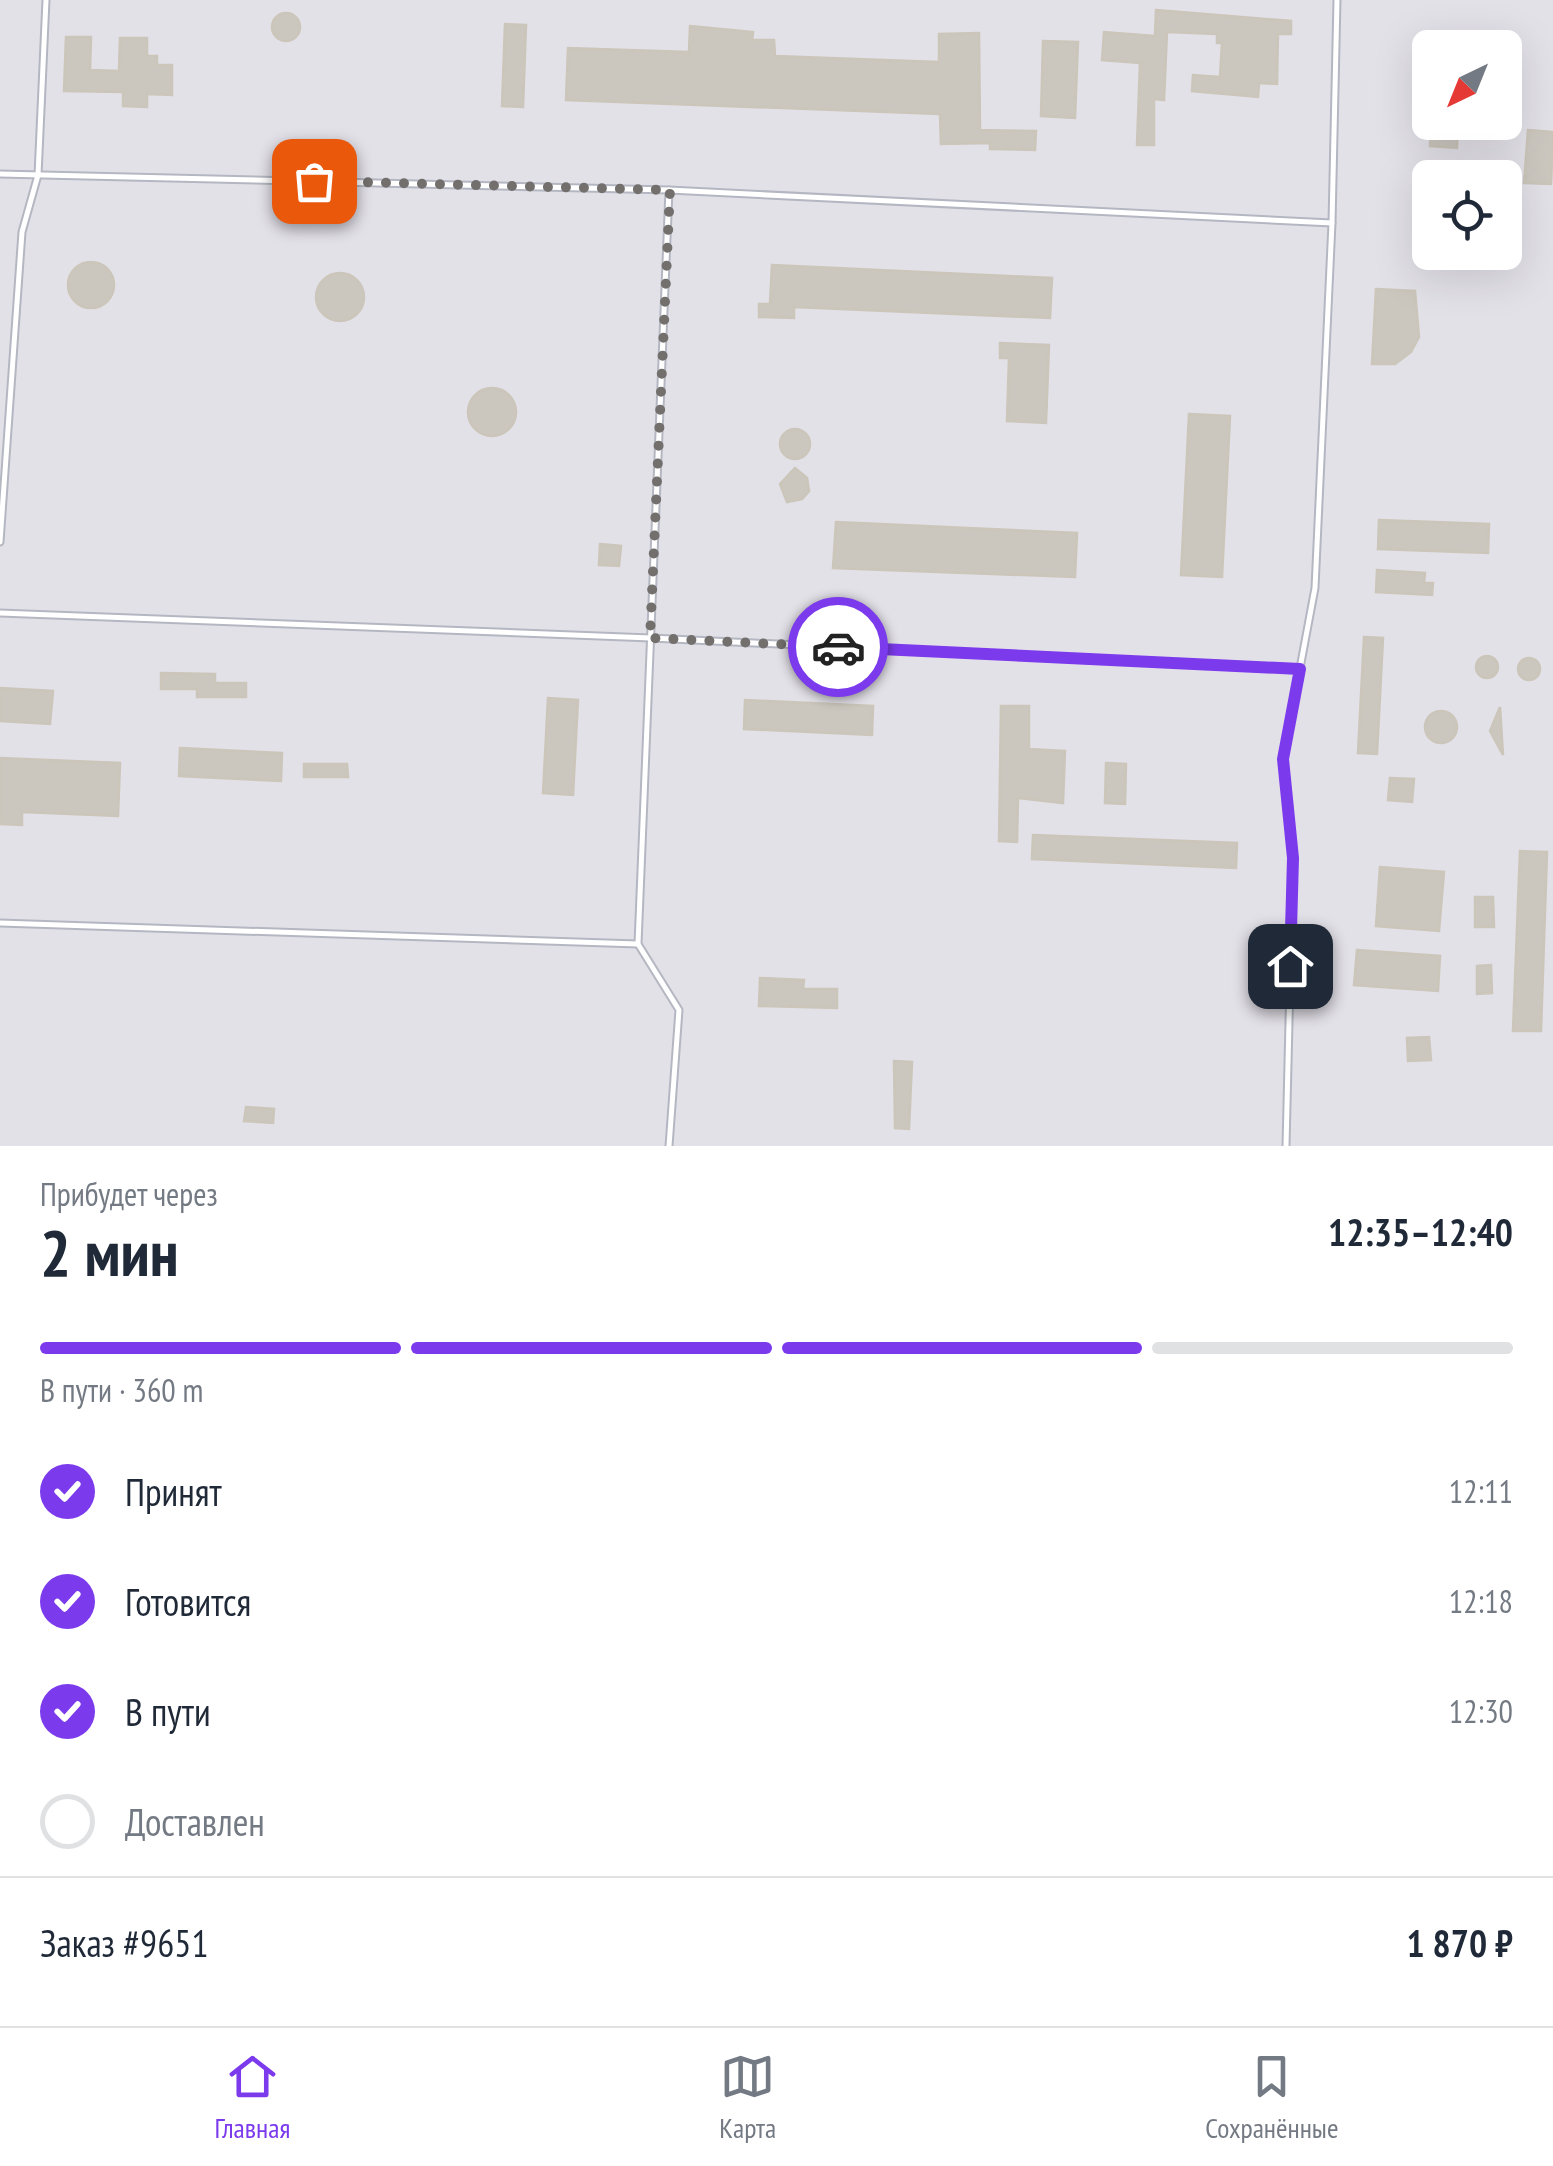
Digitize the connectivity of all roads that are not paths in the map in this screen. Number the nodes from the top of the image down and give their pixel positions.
1 (46, 0) edge
2 (1337, 0) edge
3 (0, 174) edge
4 (38, 174) junction
5 (670, 190) junction
6 (1332, 223) junction
7 (0, 542) edge
8 (0, 613) edge
9 (650, 638) junction
10 (1300, 669) junction
11 (0, 923) edge
12 (638, 944) junction
13 (669, 1146) edge
14 (1286, 1146) edge

1 - 4 lane
2 - 6 lane
3 - 4 lane
4 - 5 lane
4 - 7 lane
5 - 6 lane
5 - 9 lane
6 - 10 lane
8 - 9 lane
9 - 10 lane
9 - 12 lane
10 - 14 lane
11 - 12 lane
12 - 13 lane

